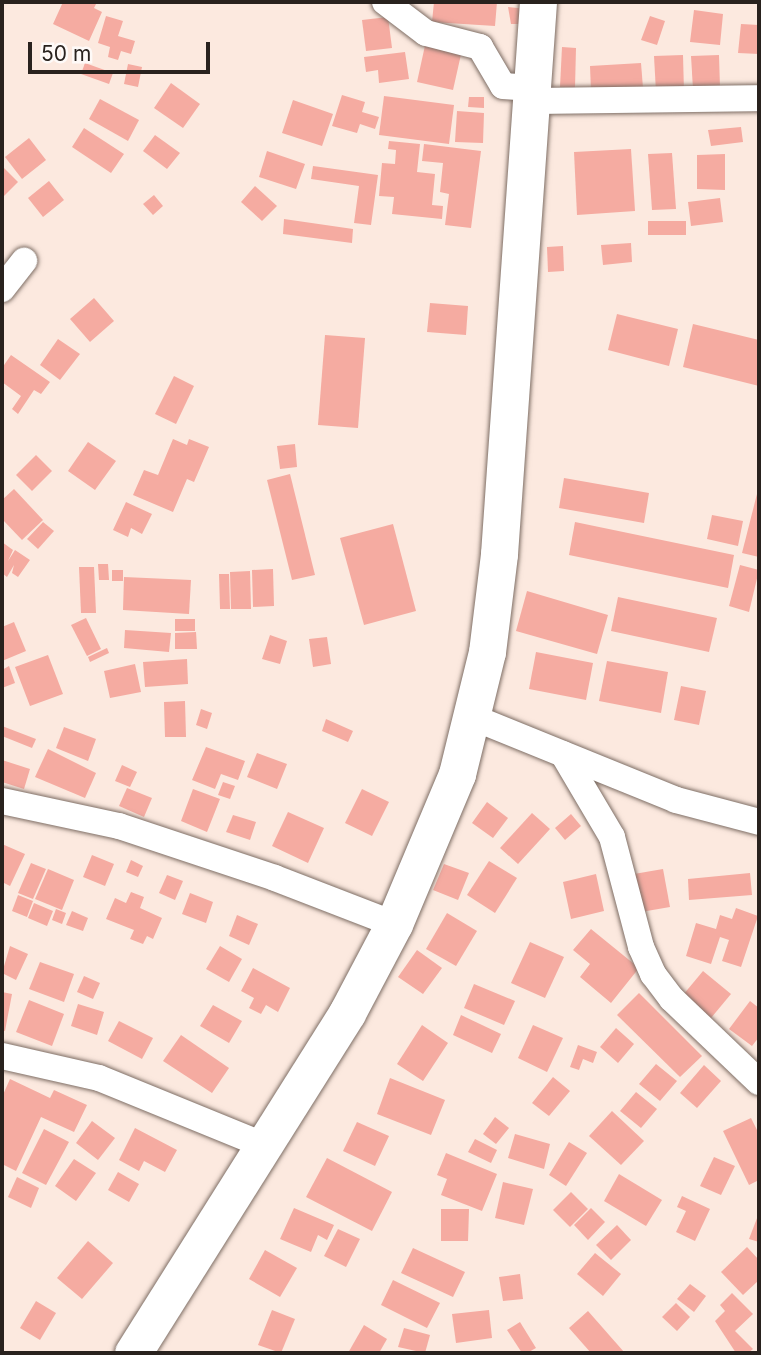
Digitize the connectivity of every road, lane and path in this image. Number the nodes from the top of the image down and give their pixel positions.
1 (385, 2) edge
2 (538, 2) edge
3 (528, 94) junction
4 (759, 97) edge
5 (24, 261) dead end
6 (2, 289) edge
7 (472, 717) junction
8 (563, 754) junction
9 (2, 801) edge
10 (759, 822) edge
11 (394, 923) junction
12 (2, 1056) edge
13 (759, 1082) edge
14 (266, 1146) junction
15 (133, 1353) edge

1 - 3 street
2 - 3 street
3 - 4 street
3 - 7 street
5 - 6 street
7 - 8 street
7 - 11 street
8 - 10 street
8 - 13 street
9 - 11 street
11 - 14 street
12 - 14 street
14 - 15 street

